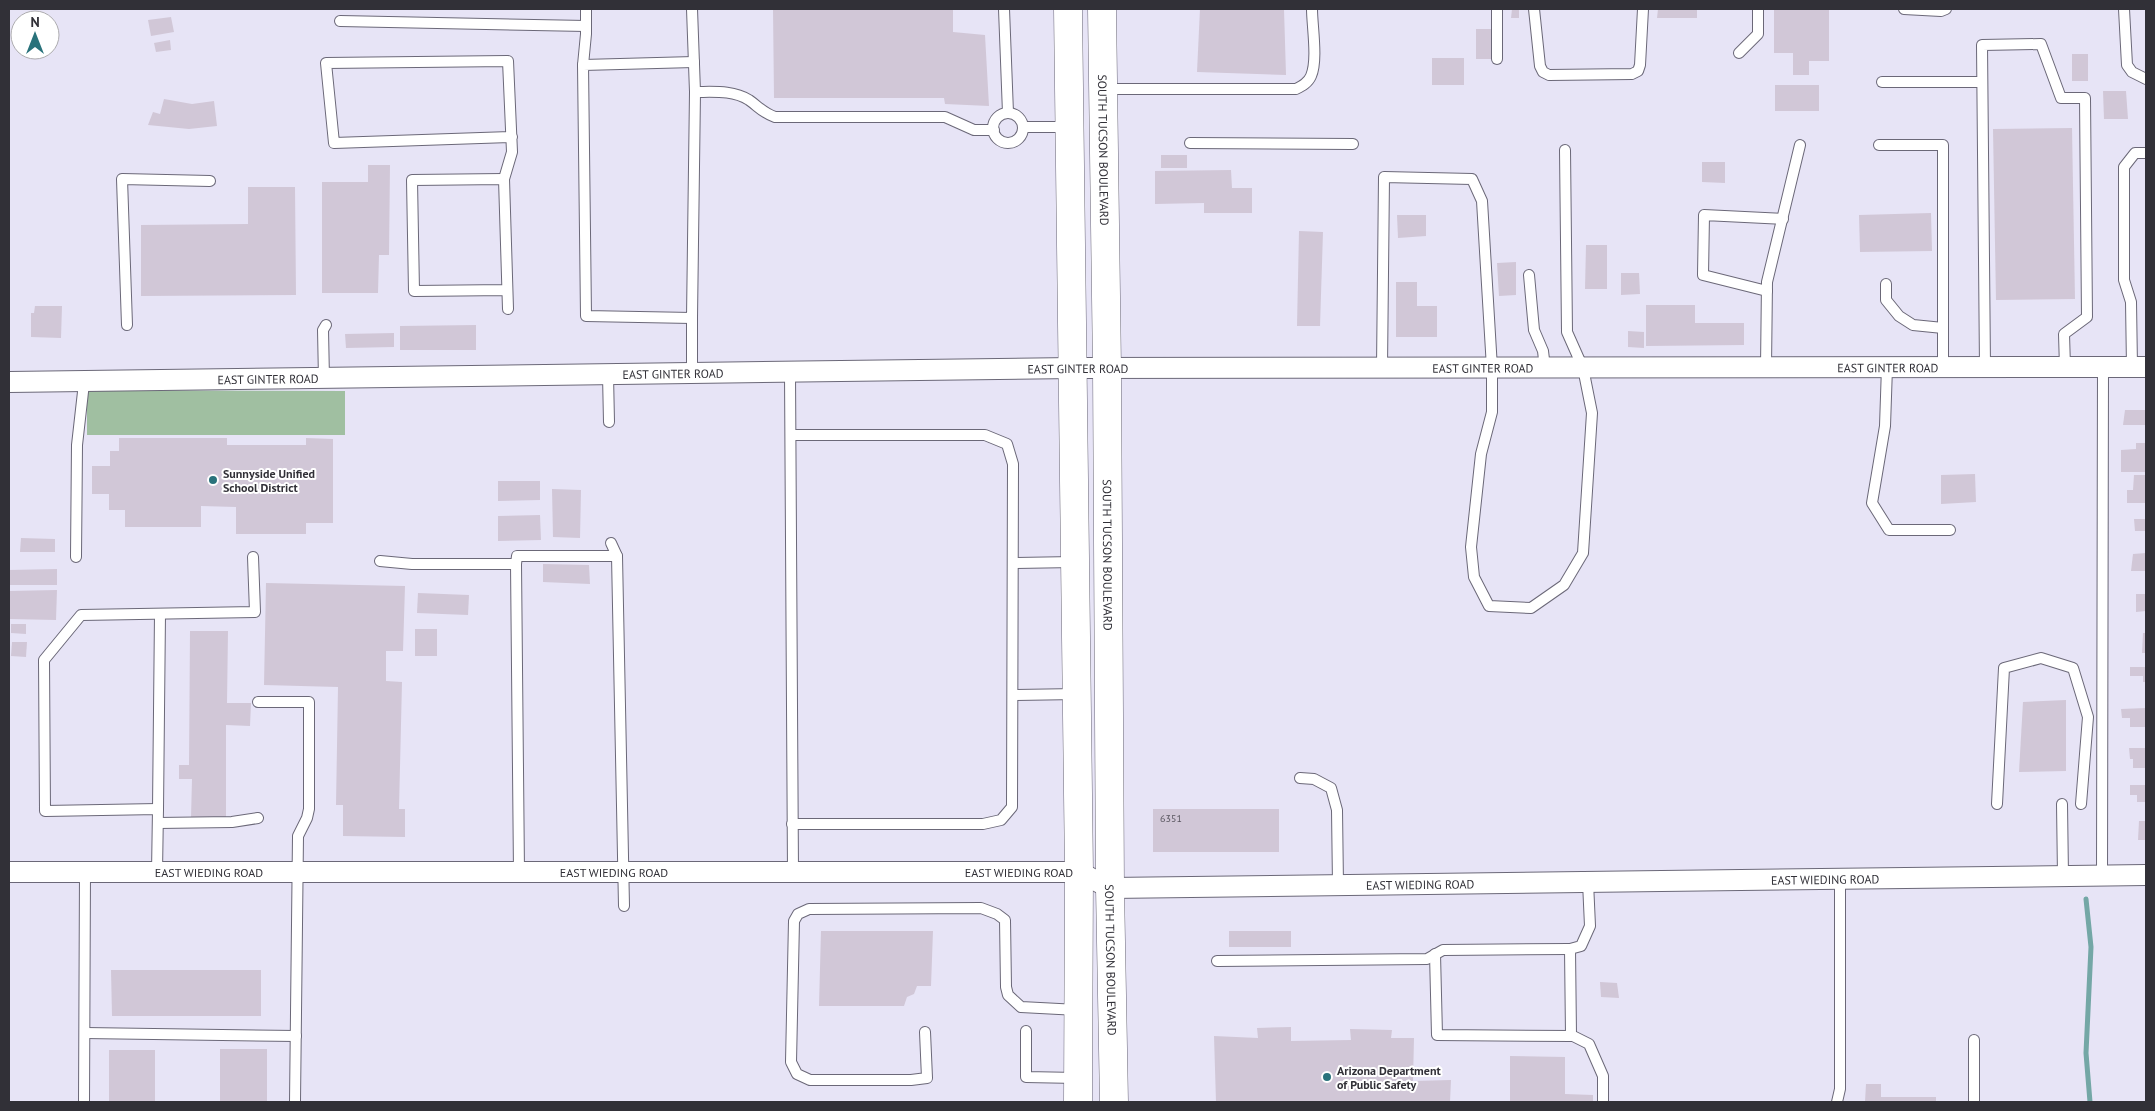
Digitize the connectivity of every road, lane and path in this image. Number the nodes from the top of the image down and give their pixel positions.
1 (586, 9) edge
2 (692, 9) edge
3 (1004, 9) edge
4 (1068, 9) edge
5 (1102, 9) edge
6 (1312, 9) edge
7 (1497, 9) edge
8 (1534, 9) edge
9 (1643, 9) edge
10 (1758, 9) edge
11 (1904, 9) edge
12 (1946, 9) edge
13 (2124, 9) edge
14 (340, 21) dead end
15 (586, 26) junction
16 (1739, 53) dead end
17 (1497, 59) dead end
18 (694, 62) junction
19 (583, 65) junction
20 (2146, 78) edge
21 (1882, 82) dead end
22 (1982, 82) junction
23 (1103, 90) junction
24 (695, 92) junction
25 (1008, 113) junction
26 (1024, 127) junction
27 (1070, 127) junction
28 (994, 130) junction
29 (512, 138) junction
30 (1190, 143) dead end
31 (1353, 144) dead end
32 (1800, 145) dead end
33 (1879, 145) dead end
34 (1566, 150) dead end
35 (2146, 153) edge
36 (504, 179) junction
37 (210, 181) dead end
38 (1783, 219) junction
39 (1529, 275) dead end
40 (1886, 284) dead end
41 (507, 290) junction
42 (1767, 291) junction
43 (508, 309) dead end
44 (692, 318) junction
45 (127, 325) dead end
46 (326, 325) dead end
47 (1943, 328) junction
48 (1766, 367) junction
49 (1887, 367) junction
50 (1943, 367) junction
51 (1985, 367) junction
52 (2066, 367) junction
53 (2103, 367) junction
54 (2139, 367) edge
55 (1073, 368) junction
56 (1108, 368) junction
57 (1382, 368) junction
58 (1492, 368) junction
59 (1545, 368) junction
60 (1583, 368) junction
61 (790, 373) junction
62 (692, 374) junction
63 (608, 375) junction
64 (324, 379) junction
65 (9, 382) edge
66 (84, 383) junction
67 (609, 422) dead end
68 (791, 435) junction
69 (1950, 530) dead end
70 (611, 543) dead end
71 (617, 556) junction
72 (76, 557) dead end
73 (253, 557) dead end
74 (380, 561) dead end
75 (1075, 562) junction
76 (1013, 563) junction
77 (516, 564) junction
78 (160, 614) junction
79 (1077, 694) junction
80 (1013, 695) junction
81 (258, 702) dead end
82 (1300, 778) dead end
83 (1997, 804) dead end
84 (2062, 804) dead end
85 (2081, 804) dead end
86 (158, 809) junction
87 (258, 818) dead end
88 (158, 823) junction
89 (792, 824) junction
90 (9, 872) edge
91 (85, 872) junction
92 (157, 872) junction
93 (298, 872) junction
94 (520, 872) junction
95 (622, 872) junction
96 (793, 872) junction
97 (1079, 872) junction
98 (2146, 875) edge
99 (2063, 876) junction
100 (2102, 876) junction
101 (1840, 879) junction
102 (1588, 882) junction
103 (1338, 885) junction
104 (1110, 888) junction
105 (624, 906) dead end
106 (1570, 949) junction
107 (1435, 954) junction
108 (1217, 961) dead end
109 (1078, 1010) junction
110 (1026, 1031) dead end
111 (925, 1032) dead end
112 (85, 1033) junction
113 (296, 1036) junction
114 (1572, 1036) junction
115 (1974, 1040) dead end
116 (1078, 1090) edge
117 (84, 1102) edge
118 (296, 1102) edge
119 (1114, 1102) edge
120 (1603, 1102) edge
121 (1837, 1102) edge
122 (1974, 1102) edge

1 - 15 lane
2 - 18 lane
3 - 25 lane
4 - 27 main road
5 - 23 main road, SOUTH TUCSON BOULEVARD
6 - 23 lane
7 - 17 lane
8 - 9 lane
10 - 16 lane
11 - 12 lane
13 - 20 lane
14 - 15 lane
15 - 19 lane
18 - 19 lane
18 - 24 lane
19 - 44 lane
21 - 22 lane
22 - 51 lane
22 - 52 lane
23 - 56 main road, SOUTH TUCSON BOULEVARD
24 - 28 lane
24 - 44 lane
25 - 26 lane
25 - 28 lane
26 - 27 lane
26 - 28 lane
27 - 55 main road
29 - 29 lane
29 - 36 lane
30 - 31 lane
32 - 38 lane
33 - 47 lane
34 - 60 lane
35 - 54 lane
36 - 41 lane
36 - 41 lane
37 - 45 lane
38 - 42 lane
38 - 42 lane
39 - 59 lane
40 - 47 lane
41 - 43 lane
42 - 48 lane
44 - 62 lane
46 - 64 lane
47 - 50 lane
48 - 49 street, EAST GINTER ROAD
48 - 60 street, EAST GINTER ROAD
49 - 50 street, EAST GINTER ROAD
49 - 69 lane
50 - 51 street, EAST GINTER ROAD
51 - 52 street, EAST GINTER ROAD
52 - 53 street, EAST GINTER ROAD
53 - 54 street, EAST GINTER ROAD
53 - 100 lane
55 - 56 street, EAST GINTER ROAD
55 - 61 street, EAST GINTER ROAD
55 - 75 main road
56 - 57 street, EAST GINTER ROAD
56 - 104 main road, SOUTH TUCSON BOULEVARD
57 - 58 street, EAST GINTER ROAD
57 - 58 lane
58 - 59 street, EAST GINTER ROAD
58 - 60 lane
59 - 60 street, EAST GINTER ROAD
61 - 62 street, EAST GINTER ROAD
61 - 68 lane
62 - 63 street, EAST GINTER ROAD
63 - 64 street, EAST GINTER ROAD
63 - 67 lane
64 - 66 street, EAST GINTER ROAD
65 - 66 street, EAST GINTER ROAD
66 - 72 lane
68 - 76 lane
68 - 89 lane
70 - 71 lane
71 - 77 lane
71 - 95 lane
73 - 78 lane
74 - 77 lane
75 - 76 lane
75 - 79 main road
76 - 80 lane
77 - 94 lane
78 - 86 lane
78 - 86 lane
79 - 80 lane
79 - 97 main road
80 - 89 lane
81 - 93 lane
82 - 103 lane
83 - 85 lane
84 - 99 lane
86 - 88 lane
87 - 88 lane
88 - 92 lane
89 - 96 lane
90 - 91 street, EAST WIEDING ROAD
91 - 92 street, EAST WIEDING ROAD
91 - 112 lane
92 - 93 street, EAST WIEDING ROAD
93 - 94 street, EAST WIEDING ROAD
93 - 113 lane
94 - 95 street, EAST WIEDING ROAD
95 - 96 street, EAST WIEDING ROAD
95 - 105 lane
96 - 97 street, EAST WIEDING ROAD
97 - 104 street, EAST WIEDING ROAD
97 - 109 main road
98 - 100 street, EAST WIEDING ROAD
99 - 100 street, EAST WIEDING ROAD
99 - 101 street, EAST WIEDING ROAD
101 - 102 street, EAST WIEDING ROAD
101 - 121 lane
102 - 103 street, EAST WIEDING ROAD
102 - 106 lane
103 - 104 street, EAST WIEDING ROAD
104 - 119 main road, SOUTH TUCSON BOULEVARD
106 - 107 lane
106 - 114 lane
107 - 108 lane
107 - 114 lane
109 - 111 lane
109 - 116 main road
110 - 116 lane
112 - 113 lane
112 - 117 lane
113 - 118 lane
114 - 120 lane
115 - 122 lane

